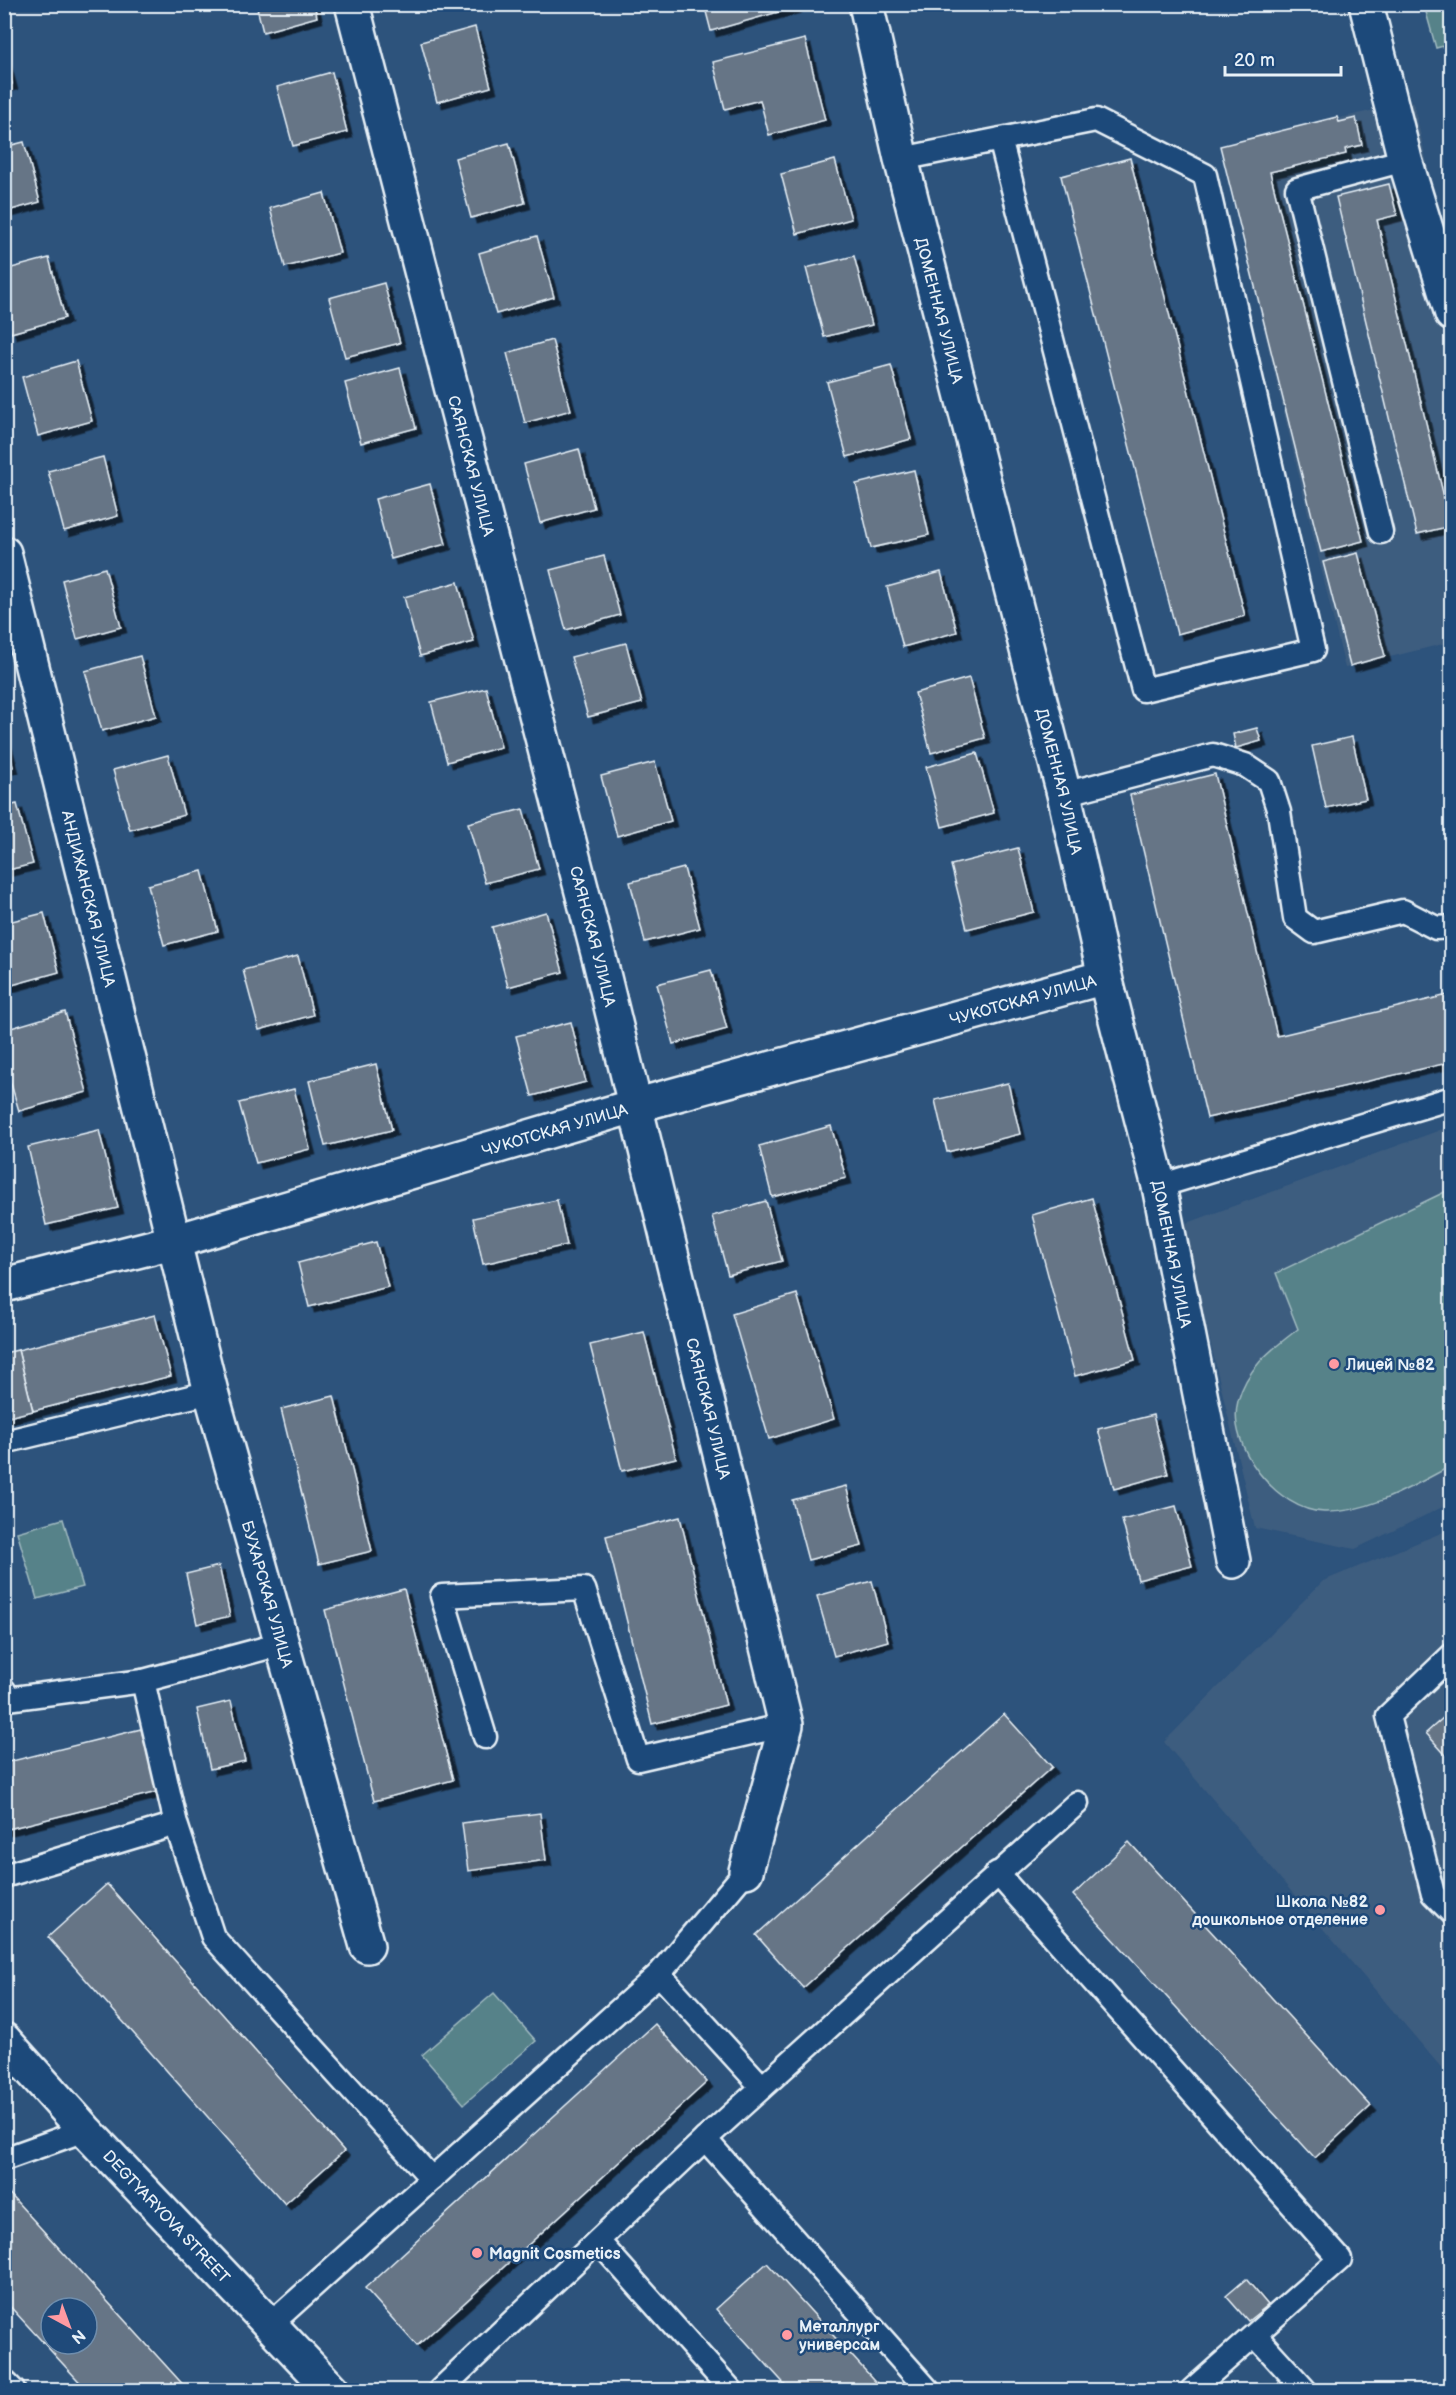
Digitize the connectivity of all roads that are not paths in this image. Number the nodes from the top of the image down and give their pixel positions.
1 (352, 4) edge
2 (866, 4) edge
3 (1366, 4) edge
4 (1000, 139) junction
5 (901, 159) junction
6 (1405, 160) junction
7 (1452, 314) edge
8 (1381, 532) dead end
9 (4, 553) edge
10 (1064, 794) junction
11 (1452, 927) edge
12 (1105, 977) junction
13 (1452, 1098) edge
14 (634, 1106) junction
15 (1159, 1186) junction
16 (176, 1241) junction
17 (4, 1285) edge
18 (212, 1392) junction
19 (4, 1442) edge
20 (1233, 1561) dead end
21 (281, 1644) junction
22 (1452, 1655) edge
23 (143, 1682) junction
24 (4, 1690) edge
25 (786, 1725) junction
26 (485, 1737) dead end
27 (1077, 1803) dead end
28 (176, 1824) junction
29 (746, 1871) joint
30 (997, 1873) junction
31 (4, 1876) edge
32 (1452, 1913) edge
33 (367, 1946) dead end
34 (659, 1974) junction
35 (4, 2040) edge
36 (762, 2087) junction
37 (85, 2130) junction
38 (705, 2139) junction
39 (4, 2159) edge
40 (432, 2179) junction
41 (598, 2241) junction
42 (271, 2324) junction
43 (1255, 2335) junction
44 (4, 2381) edge
45 (13, 2391) edge
46 (332, 2391) edge
47 (440, 2391) edge
48 (731, 2391) edge
49 (928, 2391) edge
50 (1192, 2391) edge
51 (1305, 2391) edge

1 - 14 street, САЯНСКАЯ УЛИЦА
2 - 5 street, ДОМЕННАЯ УЛИЦА
3 - 6 street
4 - 4 lane
4 - 5 lane
5 - 10 street, ДОМЕННАЯ УЛИЦА
6 - 7 street
6 - 8 lane
9 - 16 street, АНДИЖАНСКАЯ УЛИЦА
10 - 11 lane
10 - 12 street, ДОМЕННАЯ УЛИЦА
12 - 14 street, ЧУКОТСКАЯ УЛИЦА
12 - 15 street, ДОМЕННАЯ УЛИЦА
13 - 15 lane
14 - 16 street, ЧУКОТСКАЯ УЛИЦА
14 - 25 street, САЯНСКАЯ УЛИЦА
15 - 20 street, ДОМЕННАЯ УЛИЦА
16 - 17 street, ЧУКОТСКАЯ УЛИЦА
16 - 18 street, БУХАРСКАЯ УЛИЦА
18 - 19 lane
18 - 21 street, БУХАРСКАЯ УЛИЦА
21 - 23 lane
21 - 33 street, БУХАРСКАЯ УЛИЦА
22 - 32 lane
23 - 24 lane
23 - 28 lane
25 - 26 lane
25 - 29 street, САЯНСКАЯ УЛИЦА
27 - 30 lane
28 - 31 lane
28 - 40 lane
29 - 34 lane
30 - 36 lane
30 - 43 lane
34 - 36 lane
34 - 40 lane
35 - 37 street, DEGTYARYOVA STREET
36 - 38 lane
37 - 39 lane
37 - 42 street, DEGTYARYOVA STREET
38 - 41 lane
38 - 49 lane
40 - 42 lane
41 - 47 lane
41 - 48 lane
42 - 46 street, DEGTYARYOVA STREET
43 - 50 lane
43 - 51 lane
44 - 45 lane

